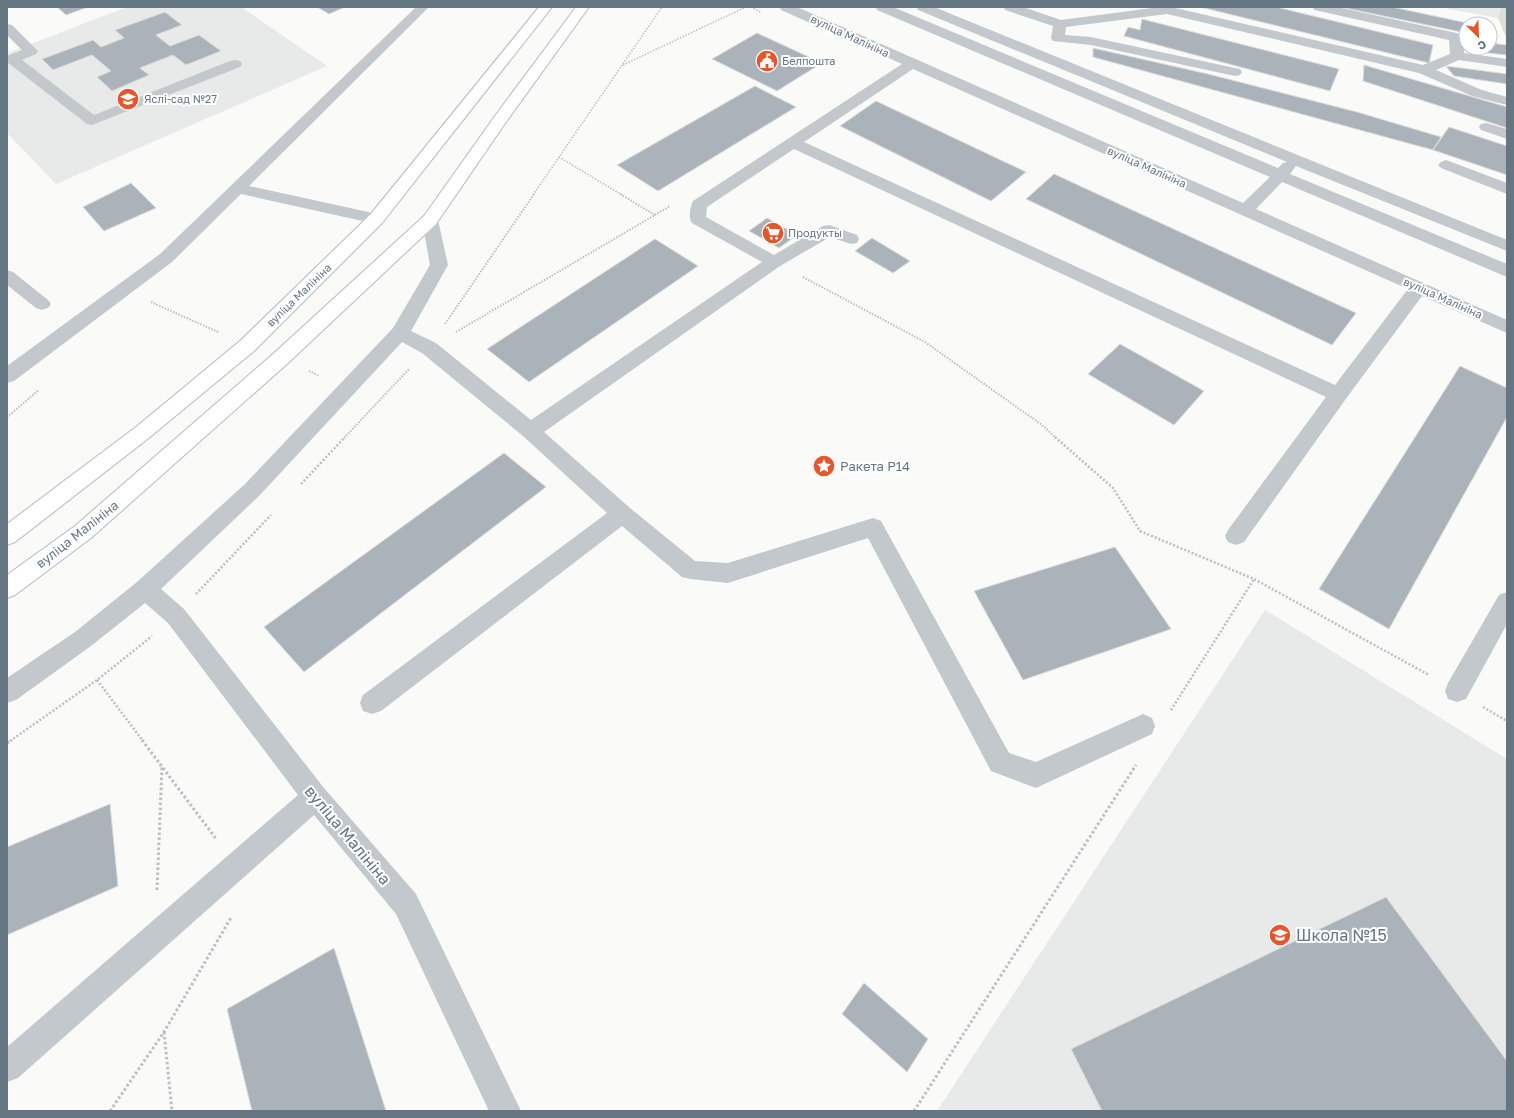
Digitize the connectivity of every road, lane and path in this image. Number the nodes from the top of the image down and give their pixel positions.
1 (423, 7) edge
2 (546, 7) edge
3 (584, 7) edge
4 (662, 7) edge
5 (746, 7) edge
6 (786, 7) edge
7 (882, 7) edge
8 (922, 7) edge
9 (1010, 7) edge
10 (1318, 7) edge
11 (1060, 24) junction
12 (7, 28) edge
13 (1457, 56) junction
14 (1507, 63) edge
15 (235, 64) dead end
16 (912, 64) junction
17 (622, 65) junction
18 (1424, 70) junction
19 (1236, 72) dead end
20 (1507, 101) edge
21 (1486, 127) dead end
22 (1507, 134) edge
23 (792, 142) junction
24 (559, 158) junction
25 (1296, 160) junction
26 (1446, 166) dead end
27 (1280, 175) junction
28 (238, 188) junction
29 (1507, 189) edge
30 (1246, 210) junction
31 (376, 220) junction
32 (430, 220) junction
33 (851, 239) dead end
34 (1507, 246) edge
35 (774, 262) junction
36 (1507, 271) edge
37 (7, 276) edge
38 (1419, 287) junction
39 (42, 304) dead end
40 (1507, 327) edge
41 (400, 333) junction
42 (429, 348) junction
43 (7, 376) edge
44 (1338, 395) junction
45 (530, 431) junction
46 (296, 489) dead end
47 (274, 512) dead end
48 (622, 514) junction
49 (7, 536) edge
50 (1236, 536) dead end
51 (1254, 579) junction
52 (7, 588) edge
53 (145, 589) junction
54 (1507, 602) edge
55 (176, 616) junction
56 (1457, 691) junction
57 (7, 692) edge
58 (372, 703) dead end
59 (1168, 714) dead end
60 (1507, 721) edge
61 (1143, 726) dead end
62 (7, 743) edge
63 (1138, 761) dead end
64 (162, 766) dead end
65 (315, 797) junction
66 (157, 893) dead end
67 (164, 1032) dead end
68 (7, 1067) edge
69 (172, 1111) edge
70 (505, 1111) edge
71 (914, 1111) edge

1 - 28 street
2 - 31 main road, вуліца Малініна
3 - 32 main road, вуліца Малініна
4 - 17 path
5 - 17 path
6 - 16 street, вуліца Малініна
7 - 27 street
8 - 25 street
9 - 11 street
10 - 13 street
11 - 18 street
11 - 19 street
12 - 15 street
13 - 14 street
13 - 18 street
16 - 23 street
16 - 30 street, вуліца Малініна
17 - 24 path
18 - 20 street
21 - 22 street
23 - 35 street
23 - 44 street
24 - 42 path
24 - 42 path
25 - 27 street
25 - 34 street
26 - 29 street
27 - 30 street
27 - 36 street
28 - 31 street
28 - 43 street
30 - 38 street, вуліца Малініна
31 - 49 main road, вуліца Малініна
32 - 41 street
32 - 52 main road, вуліца Малініна
33 - 35 street
35 - 45 street
35 - 51 path
37 - 39 street
38 - 40 street, вуліца Малініна
38 - 44 street
41 - 42 street
41 - 53 street
42 - 45 street
42 - 46 path
44 - 50 street
45 - 48 street
47 - 55 path
48 - 58 street
48 - 61 street
51 - 56 path
51 - 59 path
53 - 55 street, вуліца Малініна
53 - 57 street
54 - 56 street
55 - 62 path
55 - 65 street, вуліца Малініна
56 - 60 path
63 - 71 path
64 - 66 path
65 - 68 street
65 - 70 street, вуліца Малініна
67 - 69 path

